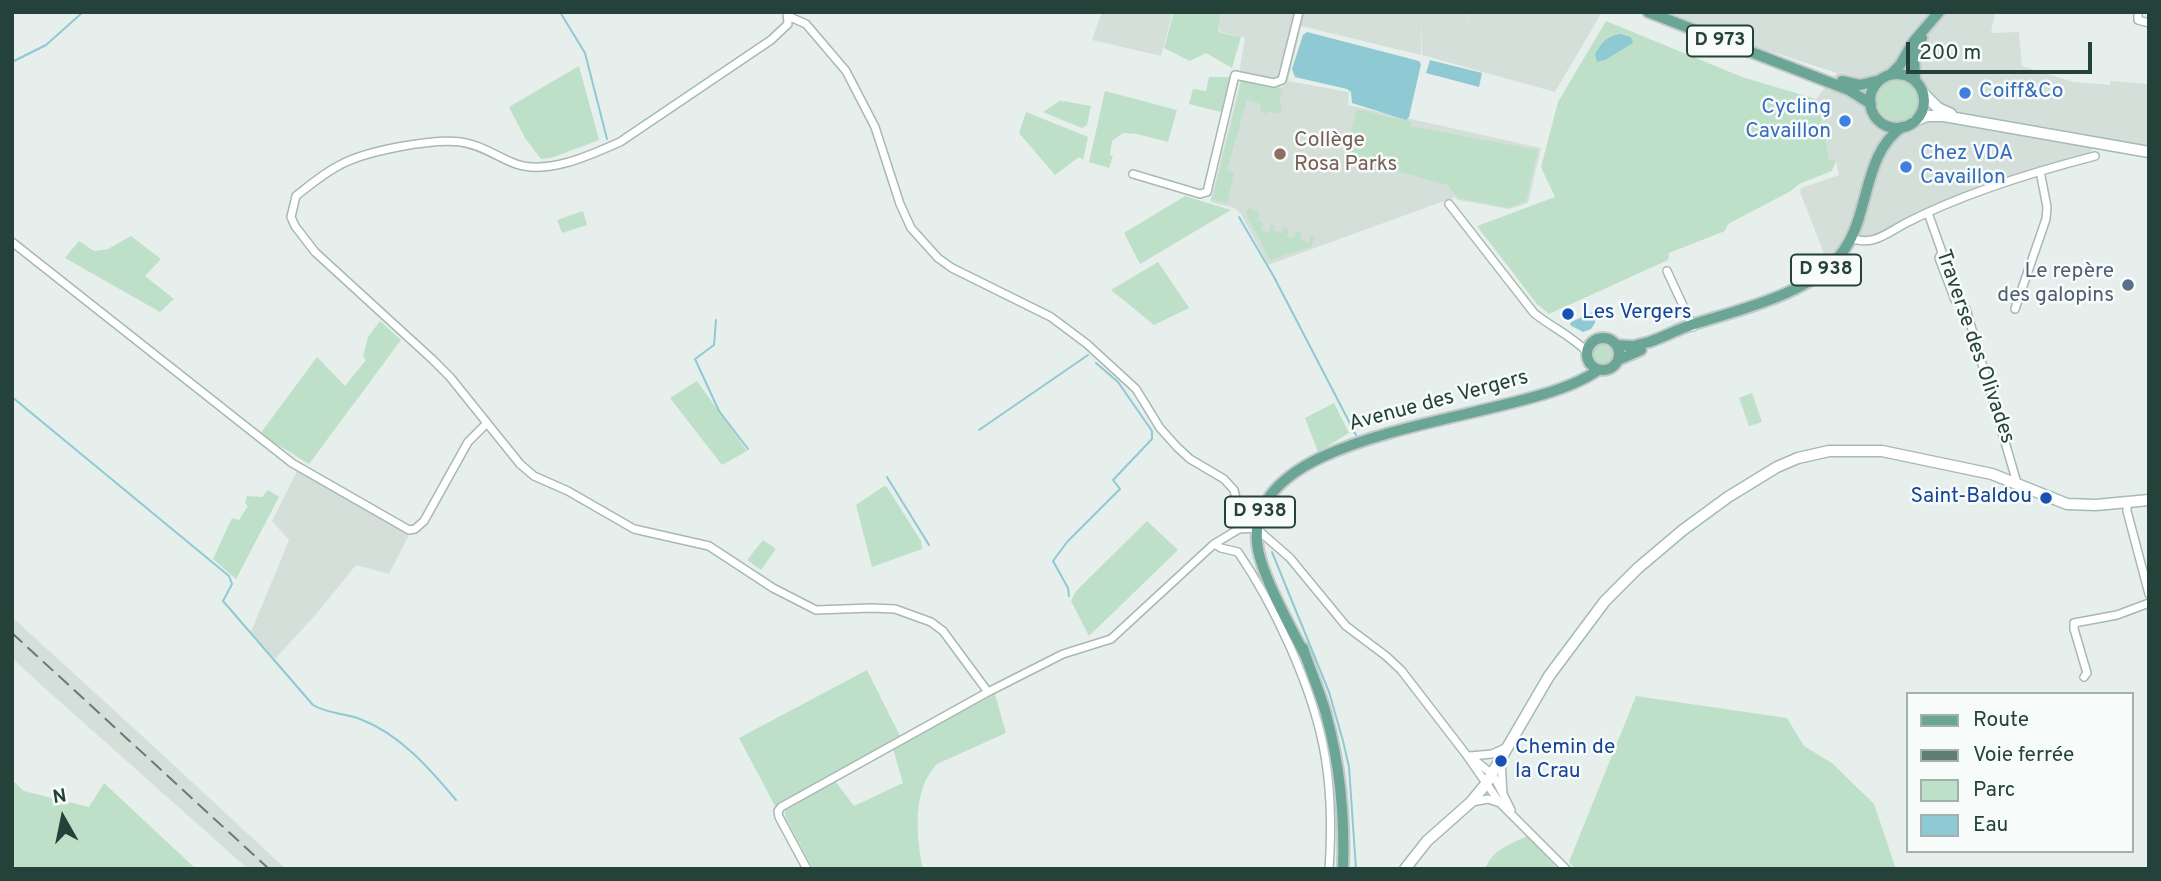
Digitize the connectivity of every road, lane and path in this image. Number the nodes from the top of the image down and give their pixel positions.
1 (1299, 12) edge
2 (1648, 12) edge
3 (1939, 12) edge
4 (2138, 12) edge
5 (788, 14) edge
6 (2149, 23) edge
7 (1928, 26) junction
8 (1793, 67) junction
9 (1885, 77) junction
10 (1915, 81) junction
11 (1923, 93) junction
12 (1871, 104) junction
13 (1877, 118) junction
14 (1914, 121) junction
15 (1971, 121) junction
16 (1902, 127) junction
17 (2149, 152) edge
18 (2095, 156) dead end
19 (1876, 163) junction
20 (2040, 171) junction
21 (1133, 174) dead end
22 (1449, 204) dead end
23 (1928, 213) junction
24 (1852, 238) junction
25 (12, 242) edge
26 (1667, 271) dead end
27 (2015, 309) dead end
28 (1693, 326) junction
29 (1616, 345) junction
30 (1588, 352) junction
31 (1618, 360) junction
32 (1598, 370) junction
33 (1559, 389) junction
34 (486, 424) junction
35 (1329, 454) junction
36 (2017, 483) junction
37 (2149, 500) edge
38 (2127, 502) junction
39 (1243, 528) junction
40 (1260, 531) junction
41 (1214, 544) junction
42 (2149, 594) edge
43 (2149, 603) edge
44 (1305, 655) junction
45 (2084, 677) dead end
46 (988, 692) junction
47 (1506, 745) junction
48 (1468, 754) junction
49 (1501, 761) junction
50 (1487, 777) junction
51 (1503, 794) junction
52 (1471, 802) junction
53 (1500, 803) junction
54 (1459, 812) junction
55 (1513, 814) junction
56 (807, 869) edge
57 (1329, 869) edge
58 (1343, 869) edge
59 (1405, 869) edge
60 (1566, 869) edge

1 - 21 street
2 - 8 main road, D 973
3 - 7 main road
4 - 6 street
5 - 34 street
5 - 39 street
7 - 9 main road
7 - 10 main road
8 - 9 main road, D 973
8 - 12 main road, D 973
9 - 10 main road
9 - 12 main road
10 - 11 main road
11 - 14 main road
11 - 15 street
12 - 13 main road, D 938
13 - 16 main road
13 - 19 main road, D 938
14 - 15 street
14 - 16 main road, D 938
15 - 17 street
16 - 19 main road, D 938
18 - 20 street
19 - 24 main road, D 938
20 - 23 street
20 - 27 street
22 - 30 street
23 - 24 street
23 - 36 street, Traverse des Olivades
24 - 28 main road, D 938
25 - 34 street
26 - 28 street
28 - 29 main road, D 938
28 - 31 main road, D 938
29 - 30 main road, D 938
29 - 31 main road
30 - 32 main road
30 - 33 main road, Avenue des Vergers / D 938
31 - 32 main road, D 938
32 - 33 main road, Avenue des Vergers / D 938
33 - 35 main road, Avenue des Vergers / D 938
34 - 46 street
35 - 40 main road, D 938
35 - 40 main road, D 938
36 - 38 street
36 - 47 street
37 - 38 street
38 - 42 street
39 - 40 street
39 - 41 street
40 - 44 main road, D 938
40 - 44 main road, D 938
40 - 48 street
41 - 46 street
41 - 57 street
43 - 45 street
44 - 58 main road, D 938
46 - 56 street
47 - 48 street
47 - 49 street
47 - 50 street
48 - 50 street
49 - 50 street
49 - 51 street
50 - 51 street
50 - 52 street
50 - 53 street
50 - 54 street
51 - 55 street
52 - 53 street
52 - 54 street
53 - 55 street
54 - 59 street
55 - 60 street

